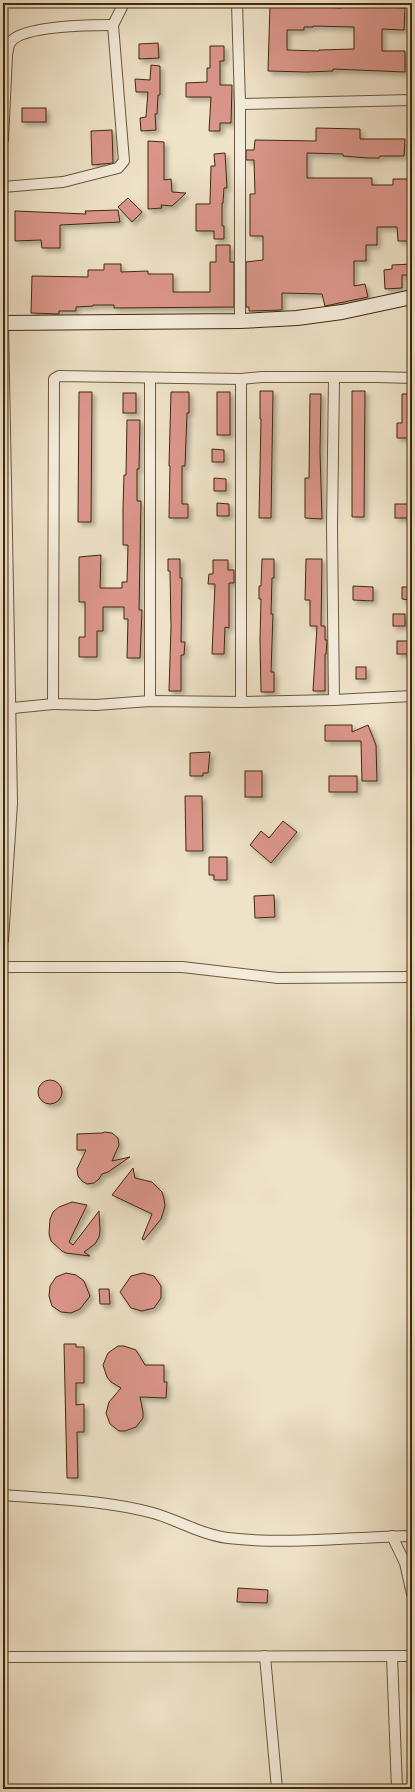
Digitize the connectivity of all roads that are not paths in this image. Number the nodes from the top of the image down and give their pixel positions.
1 (124, 3) edge
2 (237, 3) edge
3 (113, 25) junction
4 (412, 100) edge
5 (240, 104) junction
6 (3, 140) edge
7 (3, 187) edge
8 (412, 296) edge
9 (240, 321) junction
10 (3, 323) edge
11 (334, 378) junction
12 (412, 378) edge
13 (150, 379) junction
14 (241, 380) junction
15 (412, 696) edge
16 (334, 700) junction
17 (150, 701) junction
18 (241, 702) junction
19 (53, 704) junction
20 (7, 709) edge
21 (3, 940) edge
22 (3, 967) edge
23 (412, 978) edge
24 (3, 1494) edge
25 (392, 1536) junction
26 (412, 1536) edge
27 (412, 1594) edge
28 (265, 1656) junction
29 (392, 1656) junction
30 (412, 1656) edge
31 (3, 1657) edge
32 (277, 1789) edge
33 (397, 1789) edge

1 - 3 street
2 - 5 street
3 - 6 street
3 - 7 street
4 - 5 street
5 - 9 street
8 - 9 main road
9 - 10 main road
10 - 20 street
11 - 12 street
11 - 14 street
11 - 16 street
13 - 14 street
13 - 17 street
13 - 19 street
14 - 18 street
15 - 16 street
16 - 18 street
17 - 18 street
17 - 19 street
19 - 20 street
20 - 21 street
22 - 23 street
24 - 25 street
25 - 26 street
25 - 27 street
28 - 29 street
28 - 31 street
28 - 32 street
29 - 30 street
29 - 33 street

